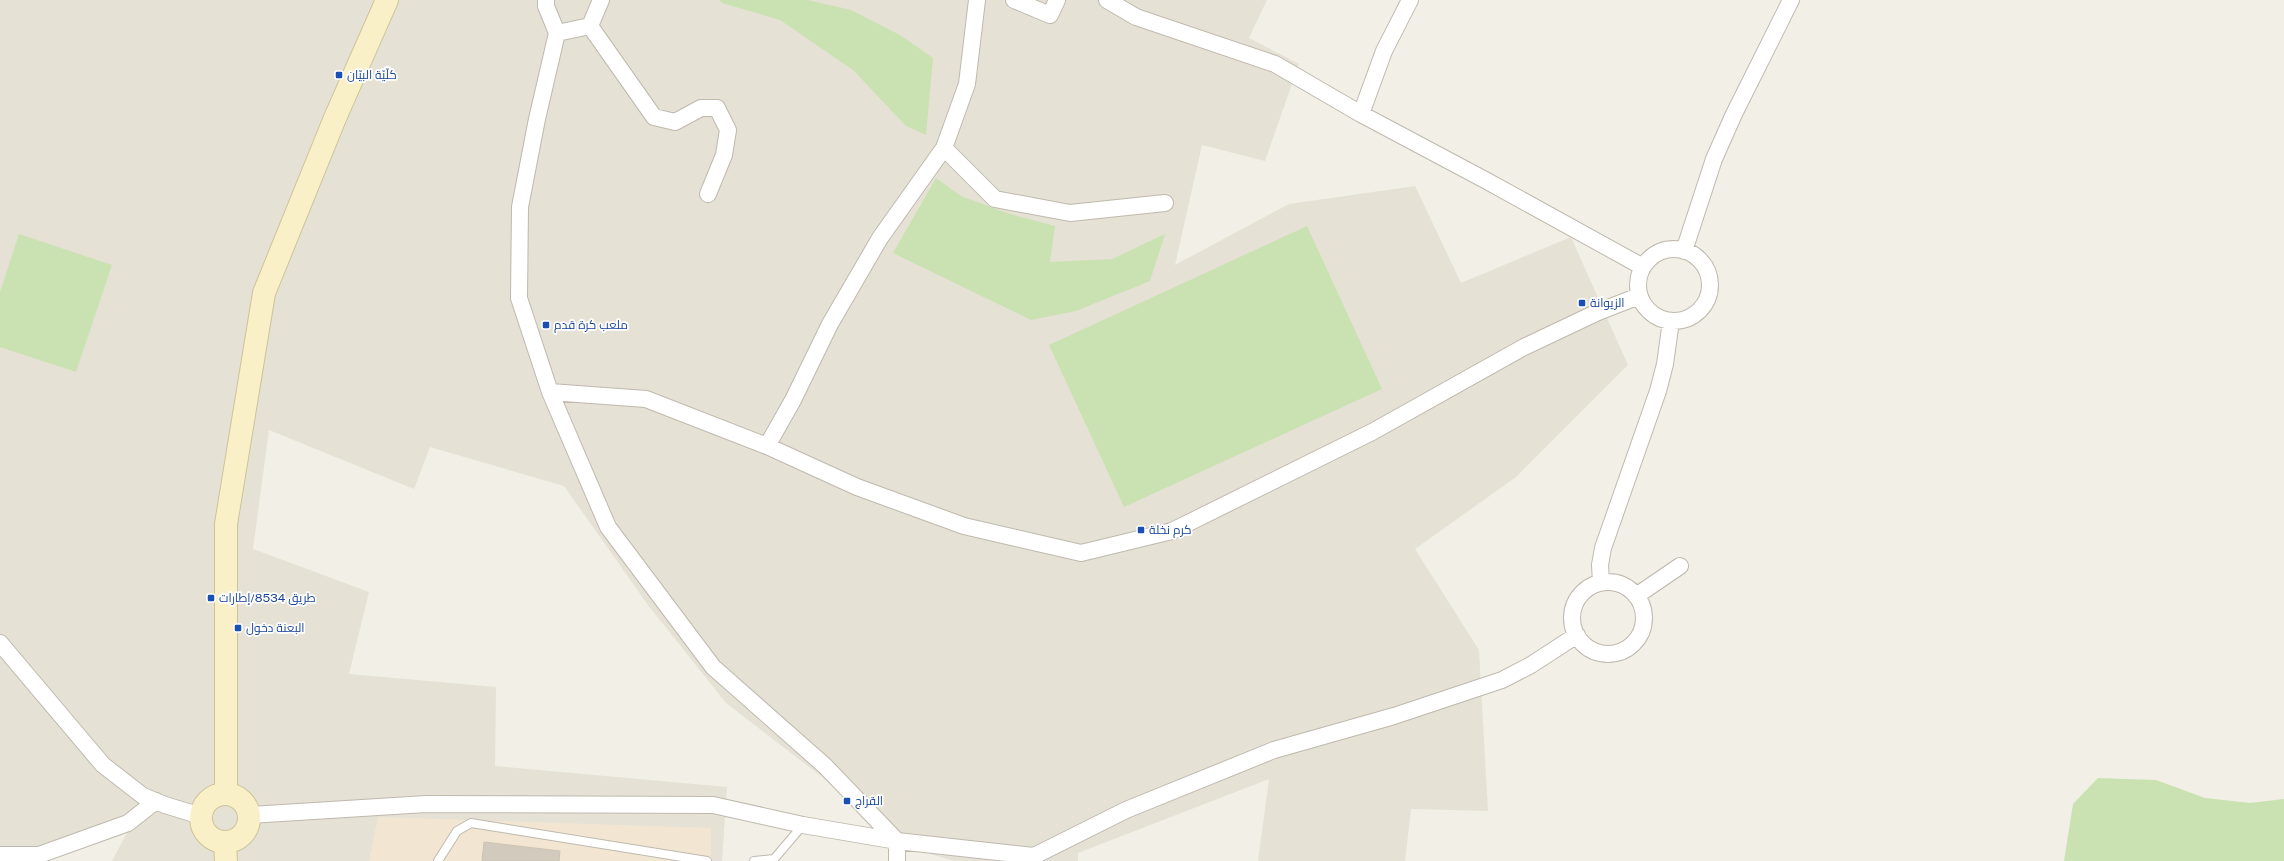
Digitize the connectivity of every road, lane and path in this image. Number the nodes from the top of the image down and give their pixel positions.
1 (387, 0) edge
2 (546, 0) edge
3 (601, 0) edge
4 (977, 0) edge
5 (1014, 0) edge
6 (1057, 0) edge
7 (1107, 0) edge
8 (1410, 0) edge
9 (1791, 0) edge
10 (590, 26) junction
11 (557, 33) junction
12 (1361, 114) junction
13 (944, 148) junction
14 (708, 194) dead end
15 (1165, 203) dead end
16 (1684, 251) junction
17 (1643, 267) junction
18 (1639, 296) junction
19 (1671, 321) junction
20 (550, 392) junction
21 (767, 446) junction
22 (1680, 566) dead end
23 (1601, 582) junction
24 (1636, 596) junction
25 (1577, 635) junction
26 (0, 643) edge
27 (226, 794) junction
28 (156, 802) junction
29 (249, 815) junction
30 (201, 816) junction
31 (803, 825) junction
32 (897, 841) junction
33 (226, 851) edge
34 (0, 855) edge
35 (14, 858) edge
36 (438, 861) edge
37 (707, 861) edge
38 (754, 861) edge
39 (897, 861) edge

1 - 27 main road
2 - 11 street
3 - 10 street
4 - 13 street
5 - 6 street
7 - 12 street
8 - 12 street
9 - 16 street
10 - 11 street
10 - 14 street
11 - 20 street
12 - 17 street
13 - 15 street
13 - 21 street
16 - 17 street
16 - 19 street
17 - 18 street
18 - 19 street
18 - 21 street
19 - 23 street
20 - 21 street
20 - 32 street
22 - 24 street
23 - 24 street
23 - 25 street
24 - 25 street
25 - 32 street
26 - 28 street
27 - 29 main road
27 - 30 main road
28 - 30 street
28 - 35 street
29 - 31 street
29 - 33 main road
30 - 33 main road
31 - 32 street
31 - 38 lane
32 - 39 street
34 - 35 street
36 - 37 lane

